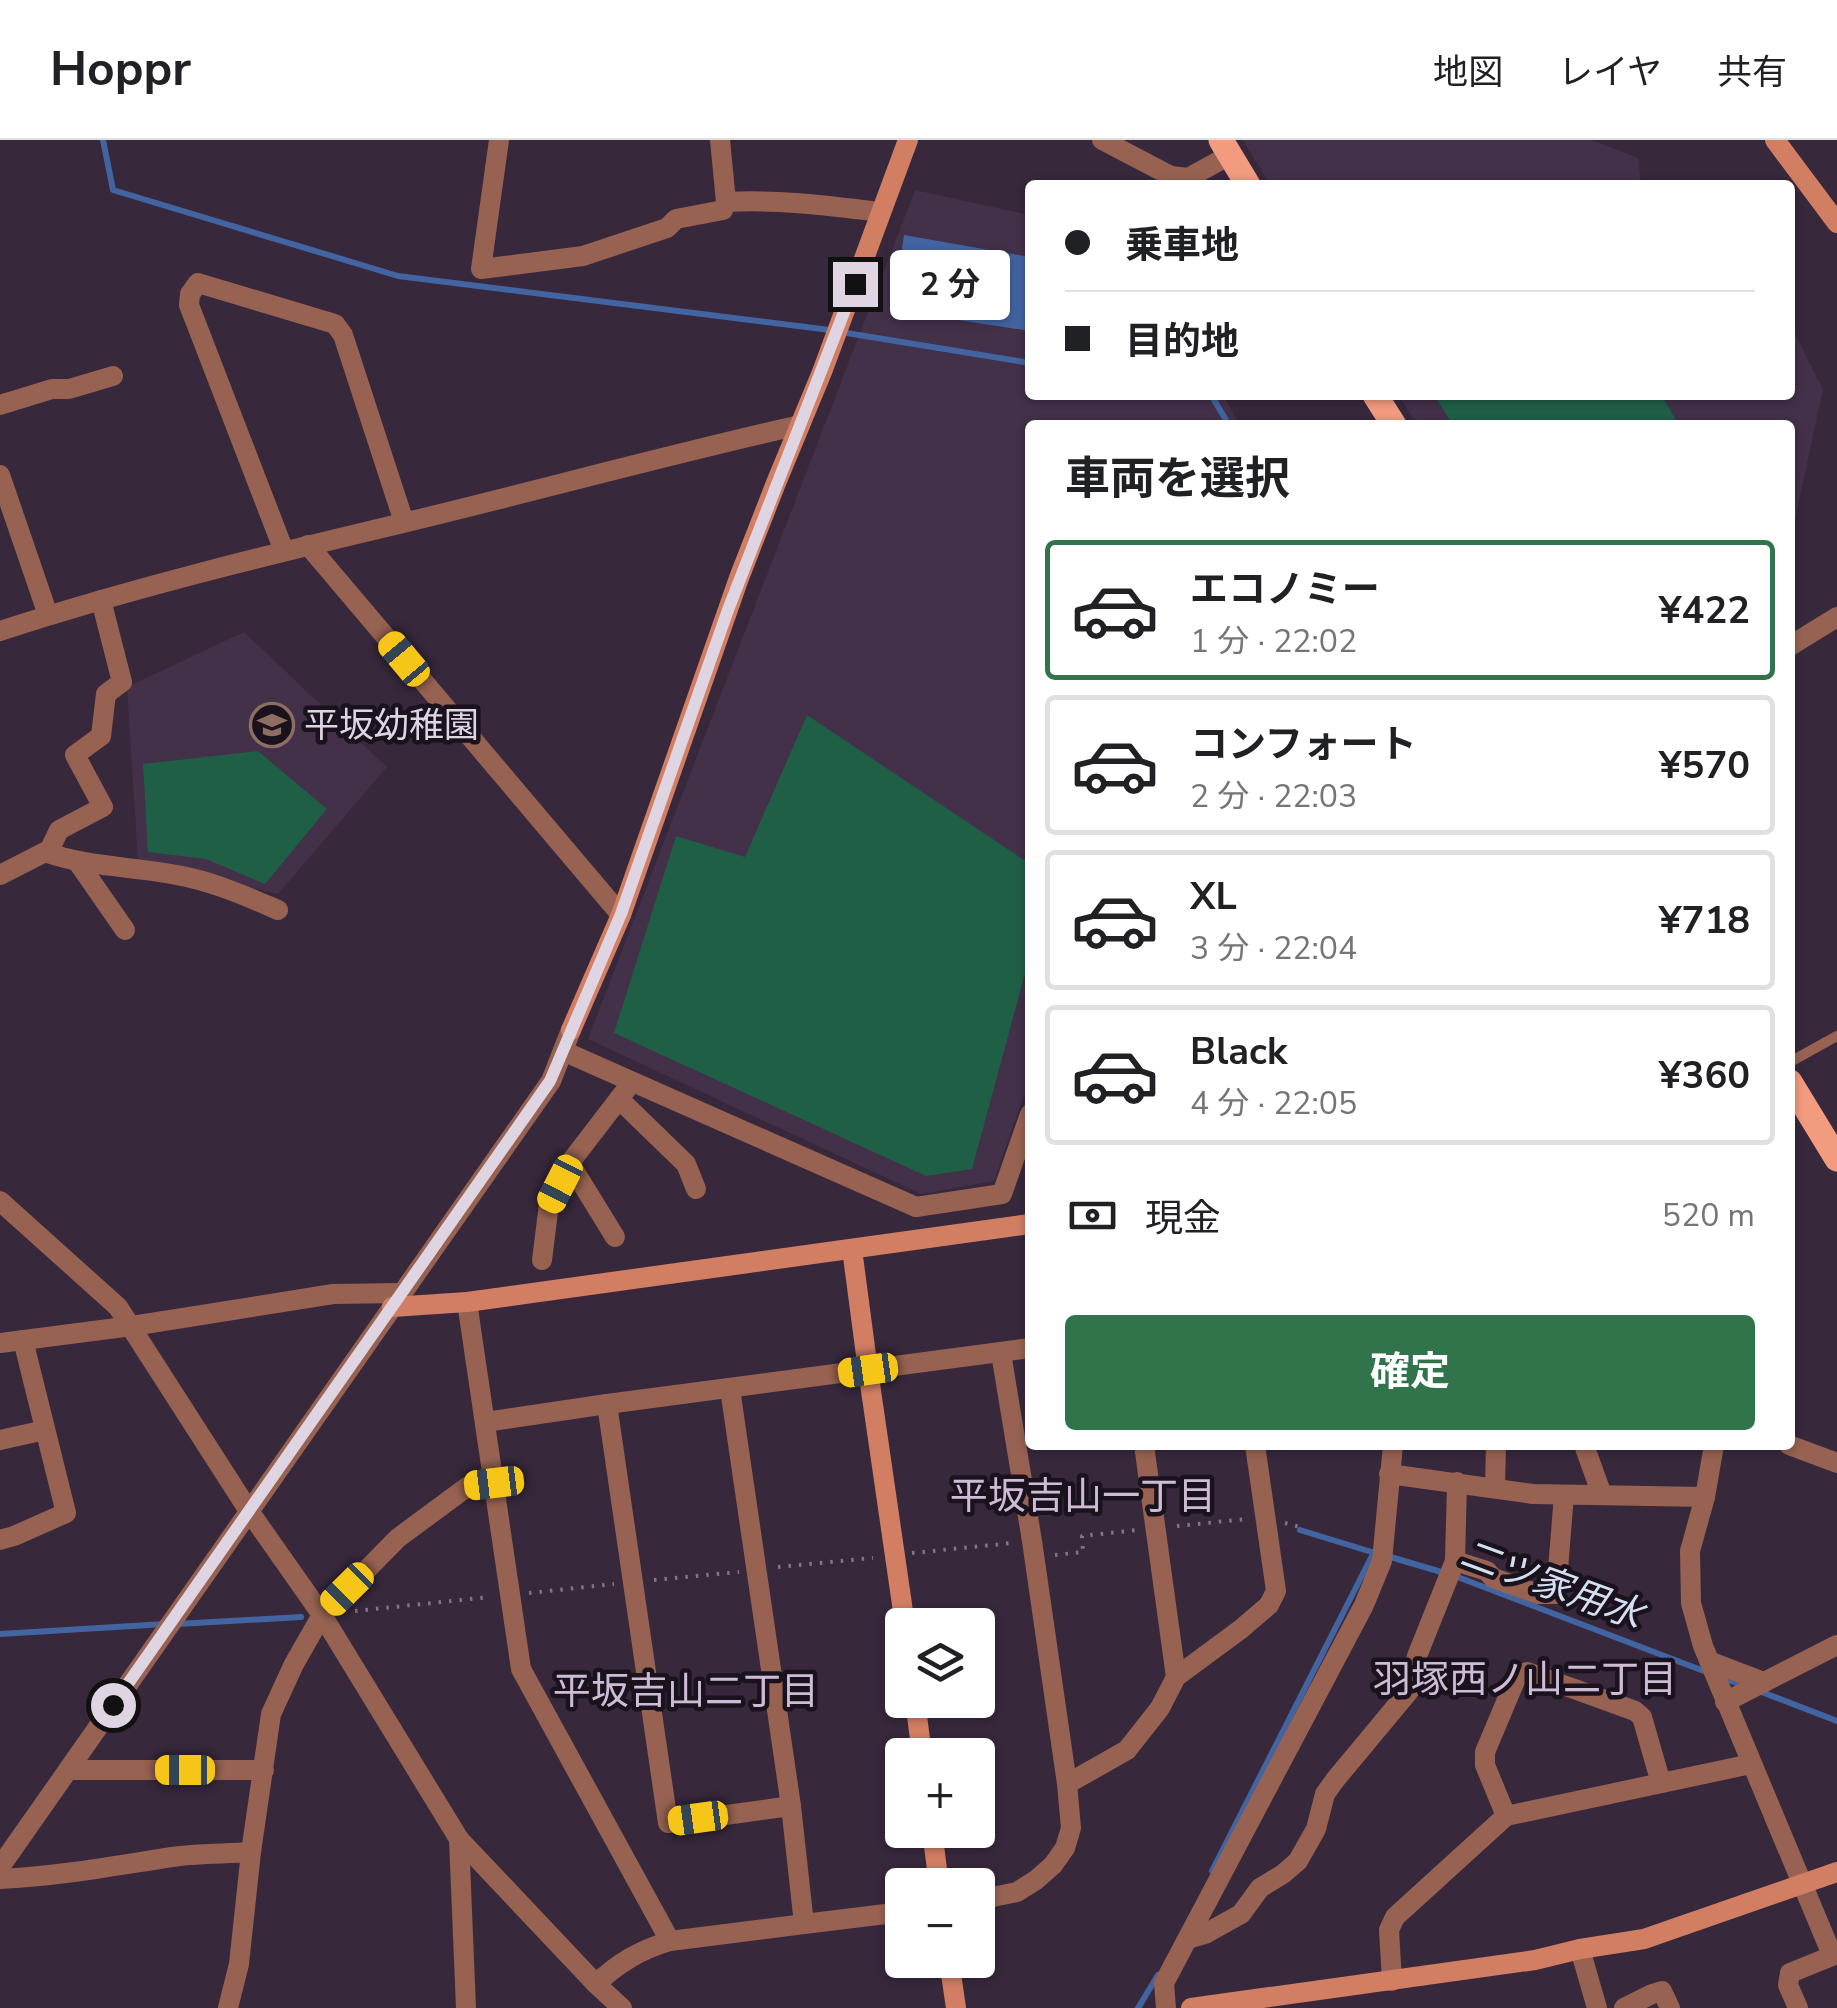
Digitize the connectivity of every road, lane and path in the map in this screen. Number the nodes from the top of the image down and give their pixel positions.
1 (499, 140) edge
2 (720, 140) edge
3 (908, 140) edge
4 (1102, 140) edge
5 (1775, 140) edge
6 (1225, 148) edge
7 (1177, 180) edge
8 (1245, 180) edge
9 (726, 202) junction
10 (881, 212) junction
11 (1837, 223) edge
12 (113, 376) dead end
13 (0, 405) edge
14 (800, 425) junction
15 (0, 476) edge
16 (404, 522) junction
17 (308, 545) junction
18 (284, 551) junction
19 (101, 600) junction
20 (48, 615) junction
21 (1837, 617) edge
22 (0, 631) edge
23 (1795, 643) edge
24 (48, 853) junction
25 (77, 861) junction
26 (0, 875) edge
27 (278, 910) dead end
28 (621, 914) junction
29 (125, 930) dead end
30 (1837, 1036) edge
31 (563, 1052) junction
32 (1795, 1059) edge
33 (1795, 1090) edge
34 (626, 1091) junction
35 (1025, 1128) edge
36 (1837, 1159) edge
37 (570, 1164) junction
38 (696, 1188) dead end
39 (0, 1200) edge
40 (9, 1218) edge
41 (1025, 1225) edge
42 (615, 1237) dead end
43 (852, 1249) junction
44 (542, 1260) dead end
45 (397, 1300) junction
46 (467, 1302) junction
47 (132, 1326) junction
48 (23, 1340) junction
49 (0, 1343) edge
50 (1025, 1349) edge
51 (1002, 1352) junction
52 (868, 1370) junction
53 (730, 1388) junction
54 (606, 1404) junction
55 (485, 1422) junction
56 (45, 1430) junction
57 (0, 1440) edge
58 (1795, 1447) edge
59 (1145, 1450) edge
60 (1256, 1450) edge
61 (1392, 1450) edge
62 (1496, 1450) edge
63 (1586, 1450) edge
64 (1713, 1450) edge
65 (1837, 1463) edge
66 (1390, 1474) junction
67 (1457, 1482) junction
68 (494, 1483) junction
69 (1495, 1488) junction
70 (1564, 1495) junction
71 (1602, 1495) junction
72 (1704, 1497) junction
73 (249, 1510) junction
74 (0, 1540) edge
75 (1032, 1541) junction
76 (896, 1555) junction
77 (1455, 1561) junction
78 (758, 1570) junction
79 (632, 1582) junction
80 (511, 1595) junction
81 (903, 1608) edge
82 (322, 1615) junction
83 (1837, 1645) edge
84 (1709, 1661) junction
85 (1176, 1677) junction
86 (1764, 1682) junction
87 (1725, 1702) junction
88 (1751, 1764) junction
89 (68, 1770) junction
90 (264, 1770) junction
91 (1661, 1783) junction
92 (1067, 1784) junction
93 (791, 1806) junction
94 (1506, 1816) junction
95 (459, 1840) junction
96 (251, 1852) junction
97 (0, 1867) edge
98 (1837, 1872) edge
99 (0, 1879) edge
100 (1803, 1885) junction
101 (995, 1897) edge
102 (885, 1914) edge
103 (804, 1924) junction
104 (1188, 1939) junction
105 (670, 1941) junction
106 (1580, 1949) junction
107 (1834, 1955) edge
108 (952, 1978) edge
109 (1392, 1981) junction
110 (596, 1984) junction
111 (228, 2008) edge
112 (466, 2008) edge
113 (622, 2008) edge
114 (956, 2008) edge
115 (1166, 2008) edge
116 (1191, 2008) edge
117 (1596, 2008) edge
118 (1624, 2008) edge
119 (1670, 2008) edge
120 (1798, 2008) edge

1 - 9 street
2 - 9 street
3 - 10 street
4 - 7 street
5 - 11 street
6 - 7 street
6 - 8 main road
9 - 10 street
10 - 14 street
12 - 13 street
14 - 16 street
14 - 28 street
15 - 20 street
16 - 17 street
16 - 18 street
17 - 18 street
17 - 28 street
18 - 19 street
19 - 20 street
19 - 24 street
20 - 22 street
21 - 23 street
24 - 25 street
24 - 26 street
25 - 27 street
25 - 29 street
28 - 31 street
30 - 32 lane
31 - 34 street
31 - 45 street
33 - 36 main road
34 - 35 street
34 - 37 street
34 - 38 street
37 - 42 street
37 - 44 street
39 - 40 street
40 - 47 street
41 - 43 street
43 - 46 street
43 - 52 street
45 - 46 street
45 - 47 street
45 - 73 street
46 - 55 street
47 - 48 street
47 - 73 street
48 - 49 street
48 - 56 street
50 - 51 street
51 - 52 street
51 - 75 street
52 - 53 street
52 - 76 street
53 - 54 street
53 - 78 street
54 - 55 street
54 - 79 street
55 - 68 street
56 - 57 street
56 - 74 street
58 - 65 street
59 - 85 street
60 - 85 street
61 - 66 street
62 - 69 street
63 - 71 street
64 - 72 street
66 - 67 street
66 - 104 street
67 - 69 street
67 - 77 street
68 - 80 street
68 - 82 street
69 - 70 street
70 - 71 street
70 - 77 street
71 - 72 street
72 - 84 street
73 - 82 street
73 - 89 street
75 - 76 path
75 - 92 street
76 - 78 path
76 - 81 street
77 - 104 street
78 - 79 path
78 - 93 street
79 - 80 path
79 - 93 street
80 - 82 path
80 - 105 street
82 - 90 street
82 - 95 street
83 - 86 street
84 - 86 street
84 - 87 street
85 - 92 street
86 - 87 street
87 - 88 street
88 - 91 street
88 - 100 street
89 - 90 street
89 - 97 street
90 - 96 street
91 - 94 street
91 - 94 street
92 - 101 street
93 - 103 street
94 - 109 street
95 - 110 street
95 - 112 street
96 - 99 street
96 - 111 street
98 - 100 street
100 - 106 street
100 - 107 street
102 - 103 street
103 - 105 street
104 - 115 street
105 - 110 street
106 - 109 street
106 - 117 street
107 - 120 street
108 - 114 street
109 - 116 street
110 - 113 street
118 - 119 street

